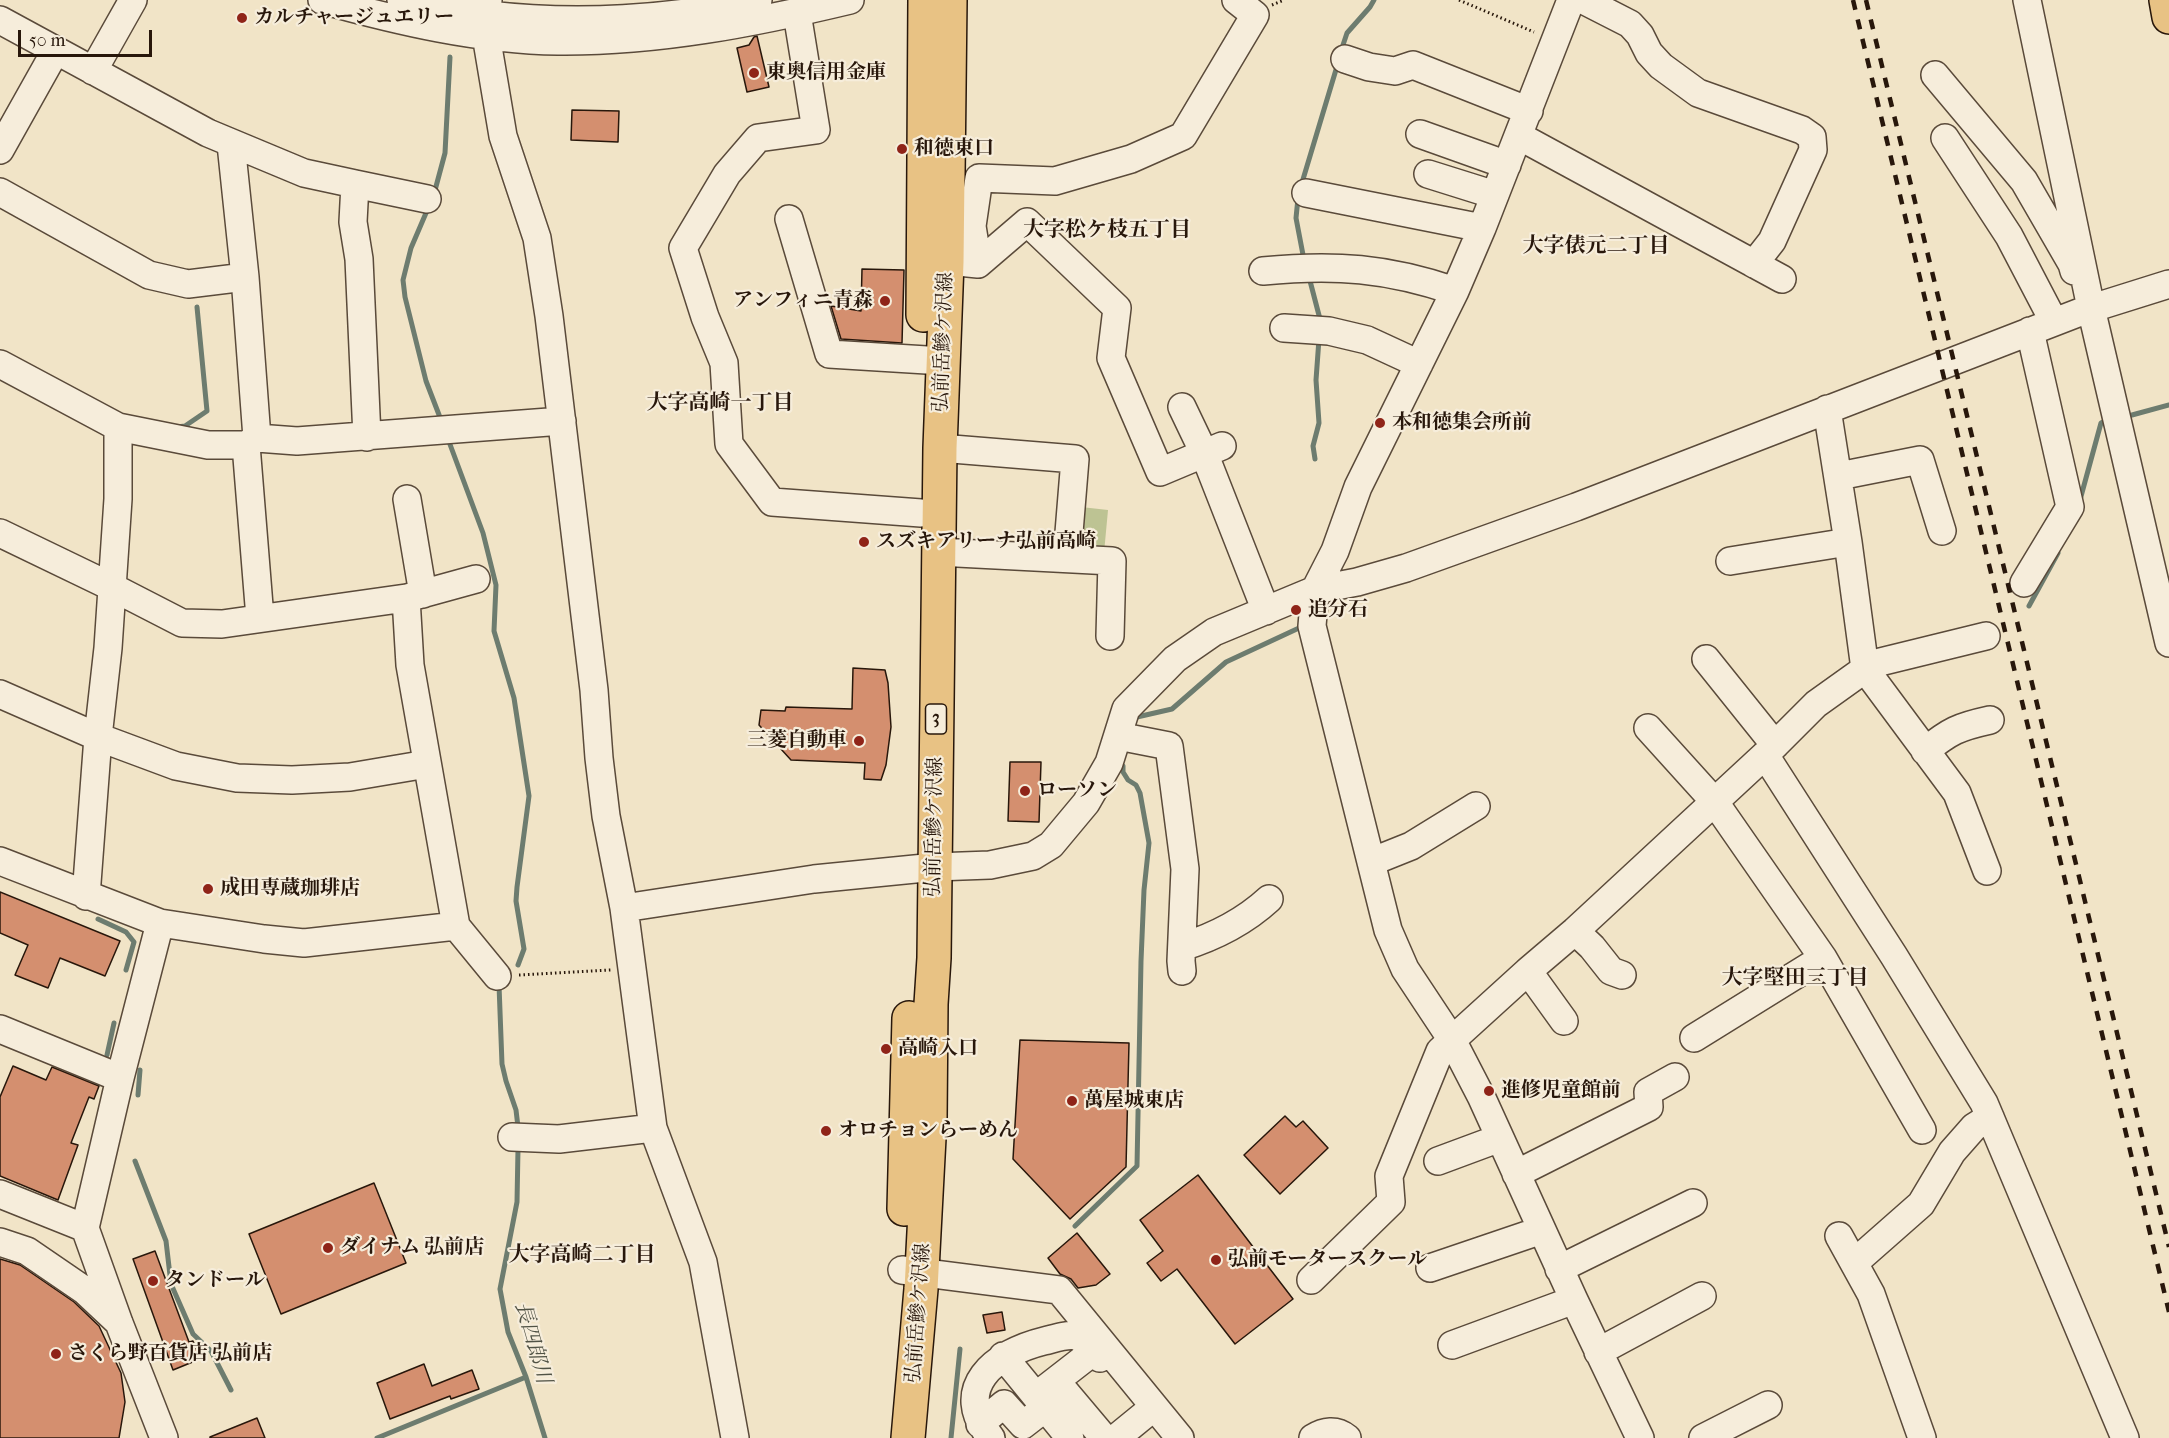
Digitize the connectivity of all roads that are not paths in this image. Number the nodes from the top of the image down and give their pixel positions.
1 (133, 0) edge
2 (322, 0) edge
3 (401, 0) edge
4 (850, 0) edge
5 (926, 0) edge
6 (950, 0) edge
7 (1236, 0) edge
8 (1571, 0) edge
9 (1583, 0) edge
10 (2027, 0) edge
11 (2166, 0) edge
12 (747, 1) edge
13 (796, 13) junction
14 (487, 17) edge
15 (2169, 17) edge
16 (0, 20) edge
17 (56, 50) junction
18 (1345, 59) dead end
19 (93, 71) junction
20 (1935, 75) dead end
21 (1528, 111) junction
22 (1420, 134) dead end
23 (1519, 136) junction
24 (1945, 138) dead end
25 (231, 144) junction
26 (0, 150) edge
27 (1507, 165) junction
28 (1428, 174) dead end
29 (355, 184) junction
30 (0, 192) edge
31 (1306, 193) dead end
32 (1495, 195) junction
33 (427, 199) dead end
34 (789, 219) dead end
35 (1482, 228) junction
36 (950, 262) junction
37 (1754, 264) junction
38 (1263, 272) dead end
39 (245, 276) junction
40 (1782, 279) dead end
41 (2169, 284) edge
42 (1455, 291) junction
43 (2087, 309) junction
44 (2042, 326) junction
45 (1307, 329) dead end
46 (933, 361) junction
47 (0, 364) edge
48 (1419, 364) junction
49 (1182, 407) dead end
50 (1827, 409) junction
51 (562, 421) junction
52 (118, 427) junction
53 (366, 437) junction
54 (251, 441) junction
55 (940, 448) junction
56 (1213, 450) junction
57 (1839, 476) junction
58 (407, 500) dead end
59 (921, 513) junction
60 (1942, 531) dead end
61 (0, 533) edge
62 (1848, 542) junction
63 (938, 552) junction
64 (1068, 557) junction
65 (1730, 561) dead end
66 (476, 579) dead end
67 (2024, 583) dead end
68 (112, 587) junction
69 (1316, 590) junction
70 (414, 596) junction
71 (1266, 611) junction
72 (260, 618) junction
73 (1110, 636) dead end
74 (1986, 636) dead end
75 (2169, 643) edge
76 (1706, 660) dead end
77 (1865, 669) junction
78 (0, 694) edge
79 (1990, 720) dead end
80 (1648, 728) dead end
81 (98, 736) junction
82 (1118, 736) junction
83 (1770, 750) junction
84 (1925, 751) junction
85 (427, 764) junction
86 (1714, 801) junction
87 (1476, 806) dead end
88 (0, 861) edge
89 (1371, 862) junction
90 (926, 868) junction
91 (1987, 871) dead end
92 (86, 896) junction
93 (1269, 899) dead end
94 (624, 908) junction
95 (160, 923) junction
96 (456, 926) junction
97 (1575, 931) junction
98 (1823, 958) junction
99 (1528, 971) junction
100 (1622, 975) dead end
101 (497, 976) road end
102 (1564, 1022) dead end
103 (0, 1029) edge
104 (1694, 1038) dead end
105 (1452, 1040) junction
106 (1675, 1077) dead end
107 (120, 1078) junction
108 (1990, 1117) junction
109 (653, 1128) junction
110 (1922, 1131) dead end
111 (513, 1137) dead end
112 (1500, 1138) junction
113 (1438, 1161) dead end
114 (1516, 1174) junction
115 (0, 1194) edge
116 (1693, 1203) dead end
117 (85, 1228) junction
118 (1542, 1230) junction
119 (1839, 1236) dead end
120 (0, 1242) edge
121 (1854, 1263) junction
122 (1430, 1268) dead end
123 (1559, 1269) junction
124 (912, 1280) junction
125 (1311, 1280) dead end
126 (1702, 1296) dead end
127 (1574, 1300) junction
128 (119, 1323) junction
129 (1452, 1345) dead end
130 (1098, 1347) junction
131 (1598, 1352) junction
132 (1003, 1356) junction
133 (1046, 1395) junction
134 (1768, 1405) dead end
135 (1163, 1428) edge
136 (985, 1431) edge
137 (164, 1438) edge
138 (735, 1438) edge
139 (888, 1438) edge
140 (908, 1438) edge
141 (1070, 1438) edge
142 (1104, 1438) edge
143 (1116, 1438) edge
144 (1312, 1438) edge
145 (1347, 1438) edge
146 (1640, 1438) edge
147 (1702, 1438) edge
148 (1923, 1438) edge
149 (2124, 1438) edge

1 - 19 street
2 - 14 street
3 - 14 street
4 - 13 street
5 - 36 main road, 3
6 - 36 main road, 弘前岳鰺ケ沢線 / 3
7 - 36 street
8 - 21 street
9 - 37 street
10 - 43 street
11 - 15 main road
12 - 14 street
13 - 14 street
13 - 59 street
14 - 51 street
16 - 17 street
17 - 19 street
17 - 26 street
18 - 21 street
19 - 25 street
20 - 43 street
21 - 23 street
22 - 27 street
23 - 27 street
23 - 37 street
24 - 44 street
25 - 29 street
25 - 39 street
27 - 32 street
28 - 32 street
29 - 33 street
29 - 53 street
30 - 39 street
31 - 35 street
32 - 35 street
34 - 46 street
35 - 42 street
36 - 46 main road, 弘前岳鰺ケ沢線 / 3
36 - 56 street
37 - 40 street
38 - 42 street
39 - 54 street
41 - 43 street
42 - 48 street
43 - 44 street
43 - 75 street
44 - 50 street
44 - 67 street
45 - 48 street
46 - 55 main road, 弘前岳鰺ケ沢線 / 3
46 - 59 main road, 3
47 - 52 street
48 - 69 street
49 - 56 street
50 - 57 street
50 - 69 street
51 - 53 street
51 - 94 street
52 - 54 street
52 - 68 street
53 - 54 street
54 - 72 street
55 - 63 main road, 弘前岳鰺ケ沢線 / 3
55 - 64 street
56 - 71 street
57 - 60 street
57 - 62 street
58 - 70 street
59 - 90 main road, 3
61 - 68 street
62 - 65 street
62 - 77 street
63 - 64 street
63 - 90 main road, 弘前岳鰺ケ沢線 / 3
64 - 73 street
66 - 70 street
68 - 72 street
68 - 81 street
69 - 71 street
69 - 89 street
70 - 72 street
70 - 85 street
71 - 82 street
74 - 77 street
76 - 83 street
77 - 83 street
77 - 84 street
78 - 81 street
79 - 84 street
80 - 86 street
81 - 85 street
81 - 92 street
82 - 90 street
82 - 93 street
83 - 86 street
83 - 108 street
84 - 91 street
85 - 96 street
86 - 97 street
86 - 98 street
87 - 89 street
88 - 92 street
89 - 105 street
90 - 94 street
90 - 124 main road, 弘前岳鰺ケ沢線 / 3
92 - 95 street
94 - 109 street
95 - 96 street
95 - 107 street
96 - 101 street
97 - 99 street
97 - 100 street
98 - 104 street
98 - 110 street
99 - 102 street
99 - 105 street
103 - 107 street
105 - 112 street
105 - 125 street
106 - 114 street
107 - 117 street
108 - 121 street
108 - 149 street
109 - 111 street
109 - 138 street
112 - 113 street
112 - 114 street
114 - 118 street
115 - 117 street
116 - 123 street
117 - 128 street
118 - 122 street
118 - 123 street
119 - 121 street
120 - 128 street
121 - 148 street
123 - 127 street
124 - 130 street
124 - 139 main road, 3
124 - 140 main road, 弘前岳鰺ケ沢線 / 3
126 - 131 street
127 - 129 street
127 - 131 street
128 - 137 street
130 - 132 street
130 - 133 street
130 - 135 street
131 - 146 street
132 - 133 street
132 - 136 street
133 - 136 street
133 - 141 street
133 - 142 street
134 - 147 street
135 - 143 street
144 - 145 street

